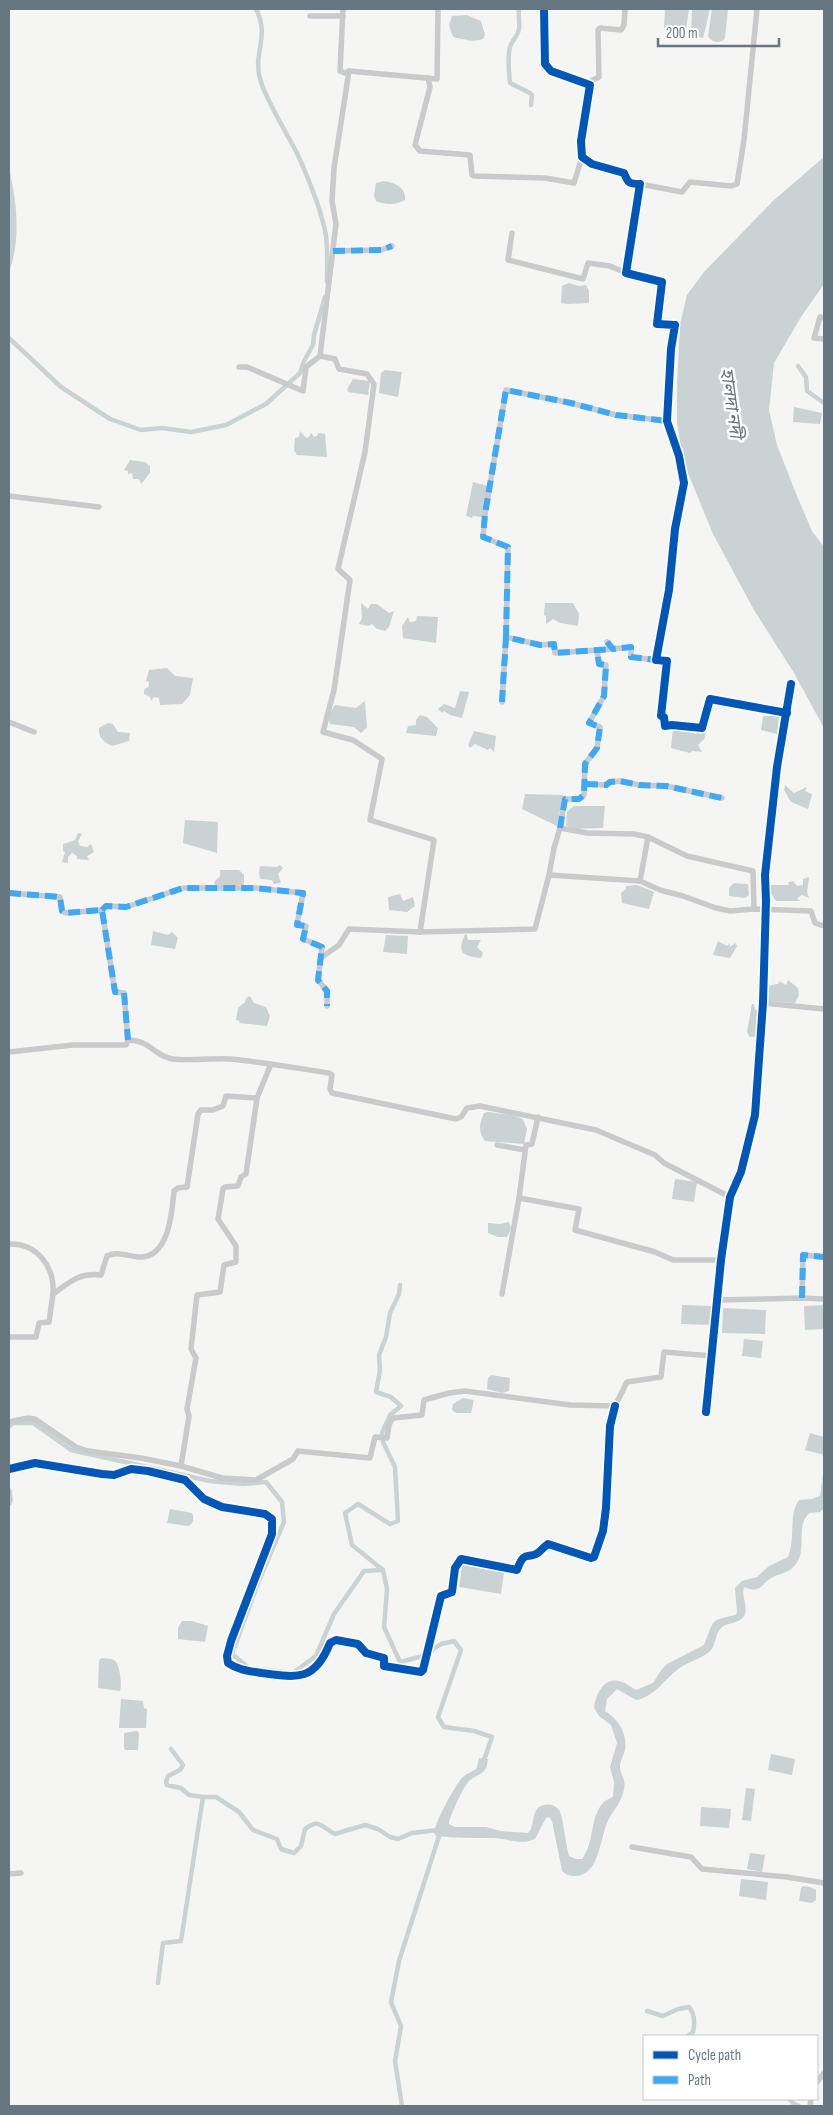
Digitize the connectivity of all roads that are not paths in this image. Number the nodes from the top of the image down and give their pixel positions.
1 (344, 9) edge
2 (438, 9) edge
3 (544, 9) edge
4 (625, 9) edge
5 (757, 9) edge
6 (310, 16) dead end
7 (343, 16) junction
8 (349, 71) junction
9 (428, 78) junction
10 (590, 85) junction
11 (582, 157) junction
12 (640, 184) junction
13 (512, 233) dead end
14 (392, 246) dead end
15 (333, 251) junction
16 (626, 274) junction
17 (824, 318) edge
18 (824, 338) edge
19 (320, 356) junction
20 (239, 367) dead end
21 (668, 421) junction
22 (9, 496) edge
23 (99, 507) dead end
24 (506, 637) junction
25 (607, 642) dead end
26 (613, 649) junction
27 (597, 650) junction
28 (656, 660) junction
29 (791, 684) dead end
30 (502, 702) dead end
31 (788, 713) junction
32 (9, 722) edge
33 (34, 732) dead end
34 (586, 784) junction
35 (722, 798) dead end
36 (560, 828) junction
37 (648, 837) junction
38 (549, 874) junction
39 (640, 881) junction
40 (9, 893) edge
41 (754, 909) junction
42 (102, 910) junction
43 (766, 910) junction
44 (824, 926) edge
45 (420, 932) junction
46 (322, 957) junction
47 (764, 1003) junction
48 (327, 1006) dead end
49 (824, 1009) edge
50 (128, 1040) junction
51 (9, 1052) edge
52 (271, 1064) junction
53 (257, 1098) junction
54 (538, 1117) junction
55 (497, 1145) dead end
56 (525, 1150) junction
57 (730, 1197) junction
58 (519, 1198) junction
59 (9, 1244) edge
60 (824, 1257) edge
61 (721, 1260) junction
62 (53, 1294) junction
63 (502, 1294) dead end
64 (802, 1298) junction
65 (717, 1300) junction
66 (824, 1300) edge
67 (9, 1337) edge
68 (712, 1356) junction
69 (614, 1406) junction
70 (706, 1412) dead end
71 (9, 1422) edge
72 (181, 1466) junction
73 (9, 1469) edge
74 (9, 1492) edge
75 (9, 1503) edge
76 (632, 1847) dead end
77 (21, 1872) dead end
78 (9, 1874) edge
79 (824, 1883) edge

1 - 7 street
2 - 9 street
3 - 10 street
4 - 10 street
5 - 12 street
6 - 7 street
7 - 8 street
8 - 9 street
8 - 15 street
9 - 11 street
10 - 11 street
11 - 12 street
12 - 16 street
13 - 16 street
14 - 15 street
15 - 19 street
16 - 21 street
17 - 18 street
19 - 20 street
19 - 45 street
21 - 24 street
21 - 28 street
22 - 23 street
24 - 27 street
24 - 30 street
25 - 26 street
26 - 27 street
26 - 28 street
27 - 34 street
28 - 31 street
29 - 31 street
31 - 43 street
32 - 33 street
34 - 35 street
34 - 36 street
36 - 37 street
36 - 38 street
37 - 39 street
37 - 41 street
38 - 39 street
38 - 45 street
39 - 41 street
40 - 42 street
41 - 43 street
42 - 46 street
42 - 50 street
43 - 44 street
43 - 47 street
45 - 46 street
46 - 48 street
47 - 49 street
47 - 57 street
50 - 51 street
50 - 52 street
52 - 53 street
52 - 54 street
53 - 62 street
53 - 72 street
54 - 56 street
54 - 57 street
55 - 56 street
56 - 58 street
57 - 61 street
58 - 61 street
58 - 63 street
59 - 62 street
60 - 64 street
61 - 65 street
62 - 67 street
64 - 65 street
64 - 66 street
65 - 68 street
68 - 69 street
68 - 70 street
69 - 72 street
69 - 73 street
71 - 72 street
74 - 75 street
76 - 79 street
77 - 78 street

